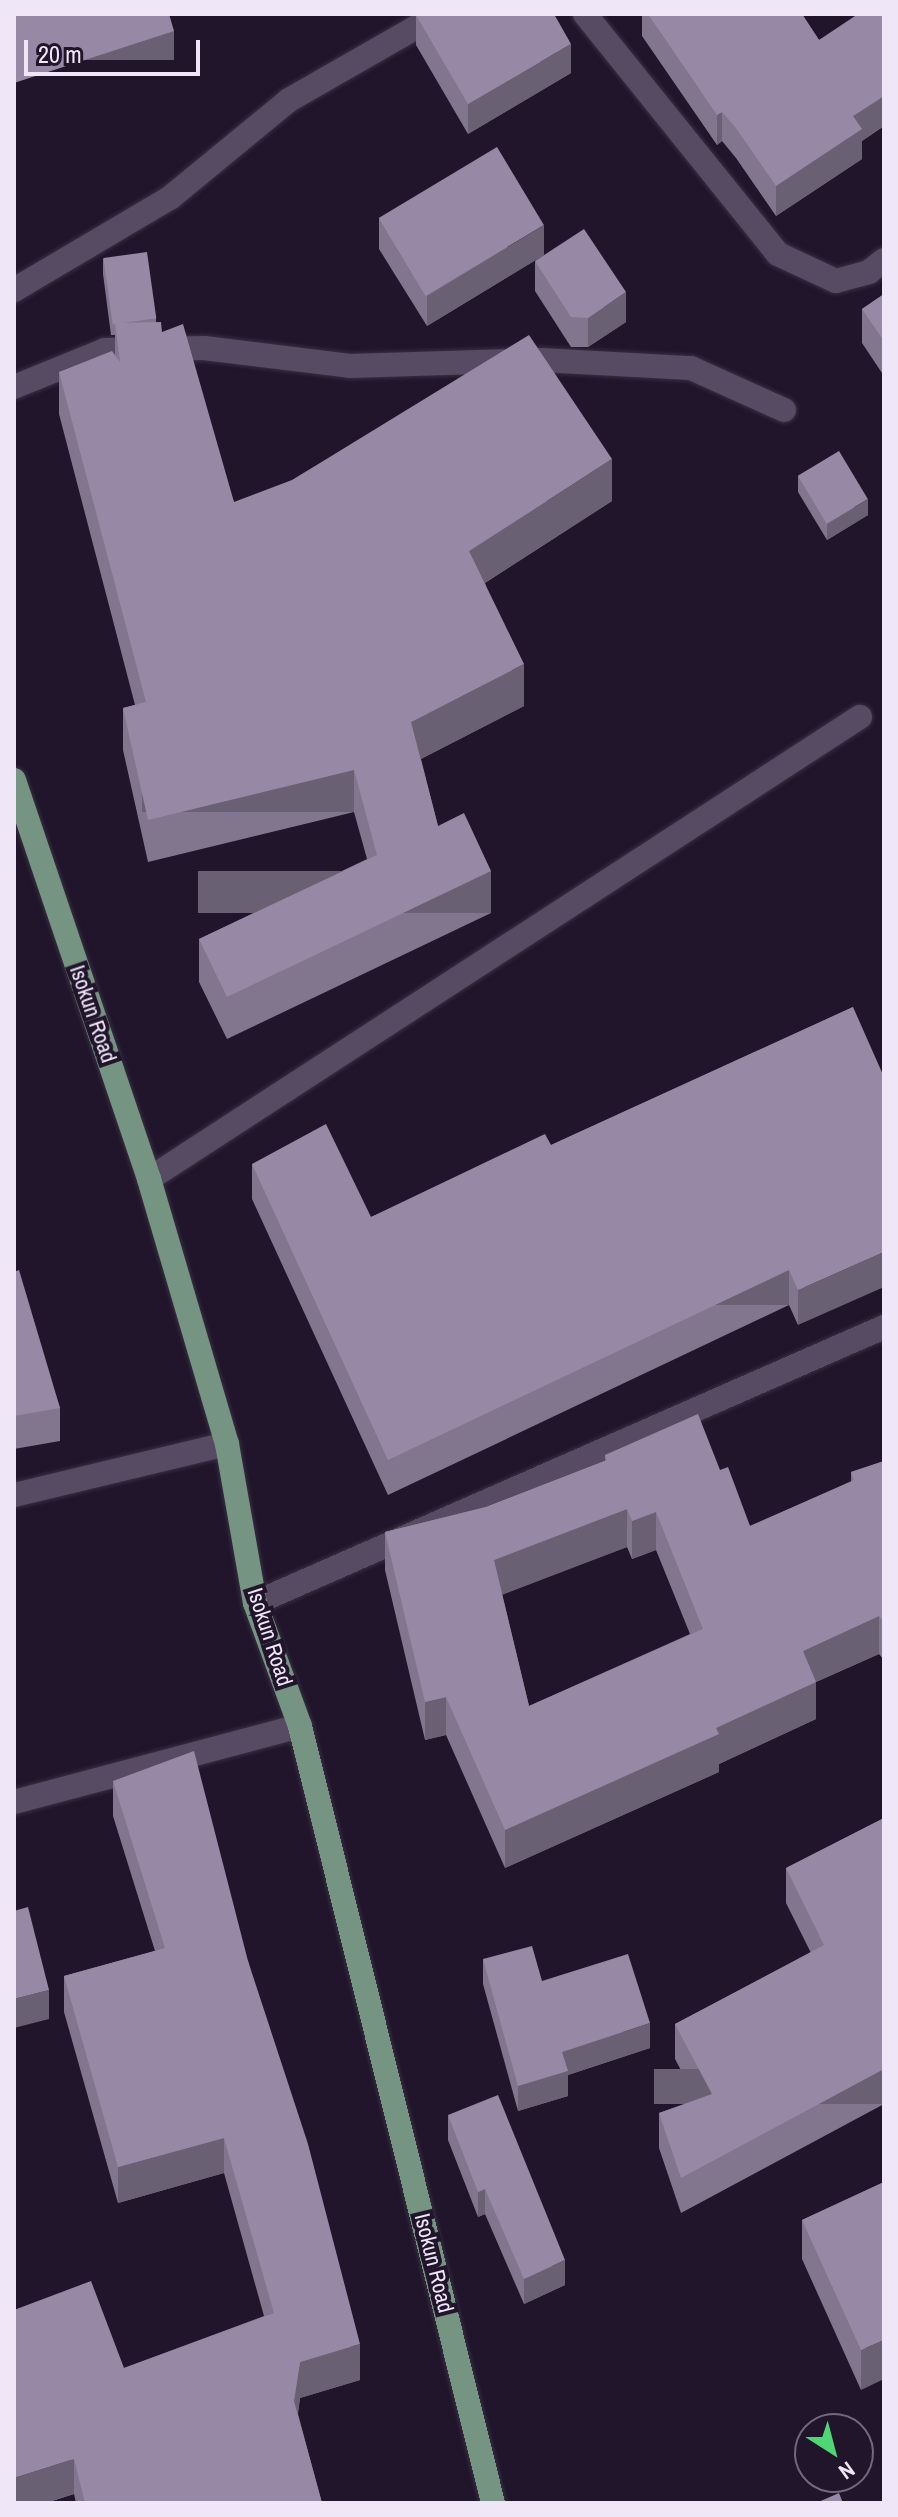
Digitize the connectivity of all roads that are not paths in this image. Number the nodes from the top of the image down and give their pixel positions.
1 (439, 14) edge
2 (585, 14) edge
3 (884, 260) edge
4 (14, 290) edge
5 (14, 387) edge
6 (784, 410) dead end
7 (860, 717) dead end
8 (14, 780) edge
9 (149, 1179) junction
10 (884, 1327) edge
11 (227, 1444) junction
12 (14, 1495) edge
13 (255, 1603) junction
14 (300, 1726) junction
15 (14, 1802) edge
16 (493, 2503) edge

1 - 4 street
2 - 3 street
5 - 6 street
7 - 9 street
8 - 9 main road, Isokun Road
9 - 11 main road, Isokun Road
10 - 13 street
11 - 12 street
11 - 13 main road, Isokun Road
13 - 14 main road, Isokun Road
14 - 15 street
14 - 16 main road, Isokun Road

